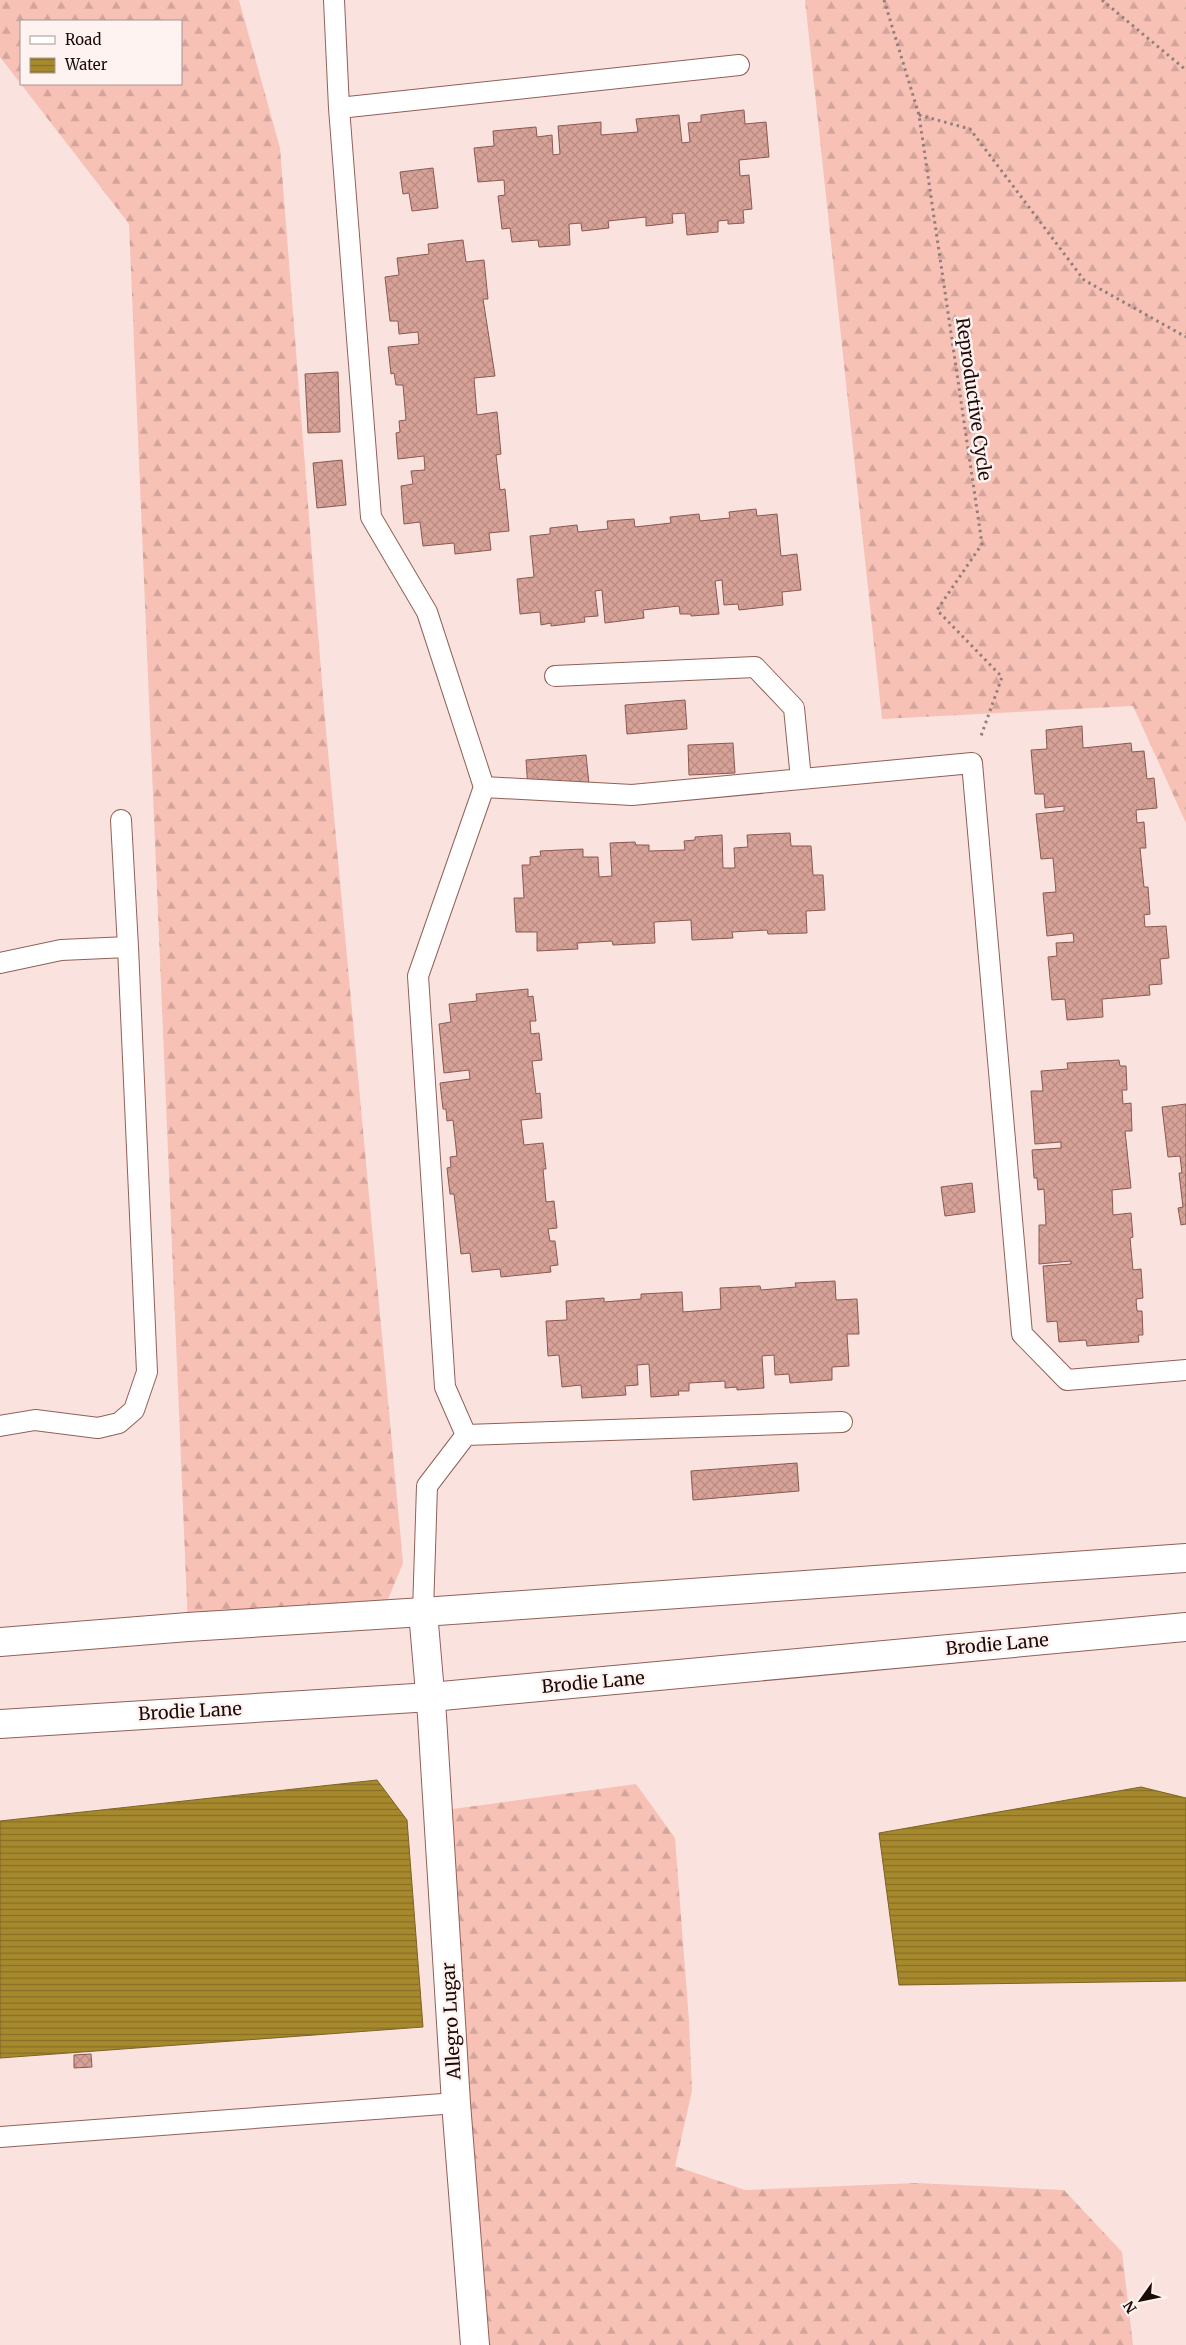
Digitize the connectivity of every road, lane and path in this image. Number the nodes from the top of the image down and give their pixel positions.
1 (334, 0) edge
2 (884, 0) edge
3 (1102, 0) edge
4 (739, 65) dead end
5 (1186, 70) edge
6 (340, 108) junction
7 (919, 115) junction
8 (1186, 337) edge
9 (555, 676) dead end
10 (972, 763) junction
11 (801, 779) junction
12 (484, 787) junction
13 (122, 820) dead end
14 (128, 947) junction
15 (0, 963) edge
16 (1186, 1370) edge
17 (842, 1422) dead end
18 (0, 1426) edge
19 (466, 1435) junction
20 (1186, 1558) edge
21 (424, 1612) junction
22 (1186, 1627) edge
23 (0, 1642) edge
24 (431, 1697) junction
25 (0, 1724) edge
26 (456, 2103) junction
27 (0, 2137) edge
28 (475, 2345) edge

1 - 6 lane
2 - 7 path, Reproductive Cycle
3 - 5 path
4 - 6 lane
6 - 12 lane
7 - 8 path
7 - 10 path, Reproductive Cycle
9 - 11 lane
10 - 11 lane
10 - 16 lane
11 - 12 lane
12 - 19 lane
13 - 14 lane
14 - 15 lane
14 - 18 lane
17 - 19 lane
19 - 21 lane
20 - 21 main road
21 - 23 main road
21 - 24 main road, Allegro Lugar
22 - 24 main road, Brodie Lane
24 - 25 main road, Brodie Lane
24 - 26 main road, Allegro Lugar
26 - 27 lane
26 - 28 main road, Allegro Lugar

